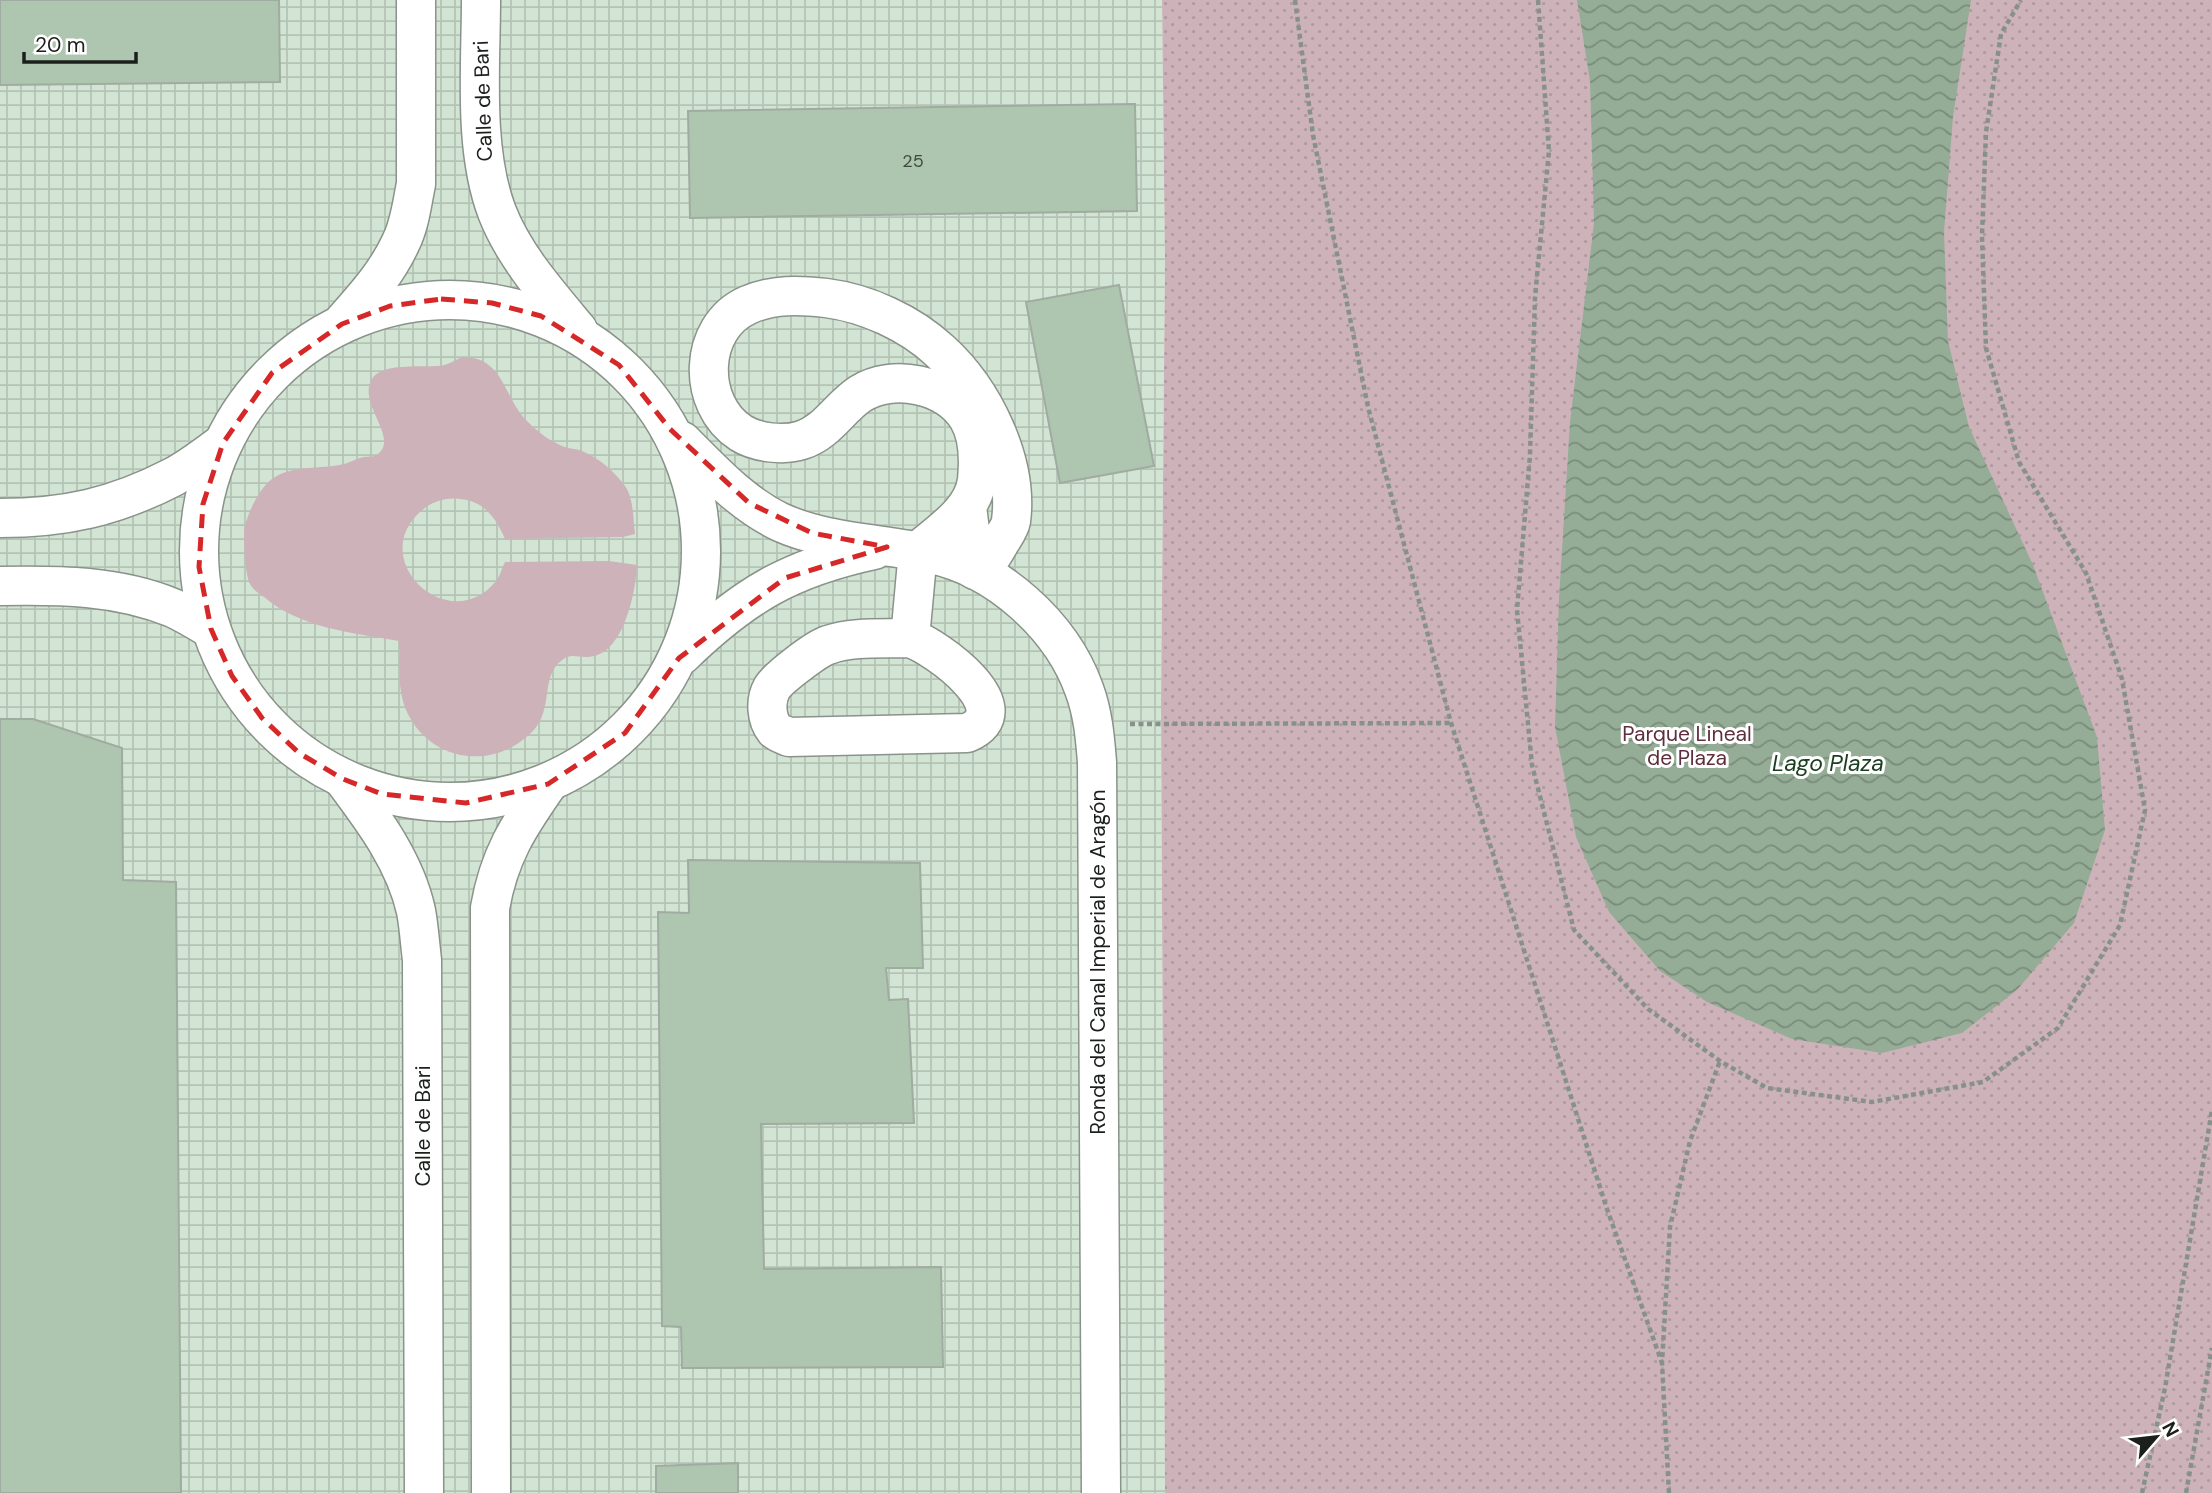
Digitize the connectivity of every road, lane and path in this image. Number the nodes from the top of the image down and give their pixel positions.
1 (416, 0) edge
2 (481, 0) edge
3 (1295, 0) edge
4 (1538, 0) edge
5 (2021, 0) edge
6 (342, 324) junction
7 (586, 340) junction
8 (670, 429) junction
9 (223, 443) junction
10 (967, 507) junction
11 (0, 519) edge
12 (1011, 523) junction
13 (903, 549) junction
14 (975, 570) junction
15 (0, 586) edge
16 (1030, 608) junction
17 (211, 629) junction
18 (910, 638) junction
19 (679, 658) junction
20 (1451, 723) junction
21 (1094, 724) junction
22 (343, 779) junction
23 (548, 784) junction
24 (1720, 1061) junction
25 (2212, 1110) edge
26 (2212, 1348) edge
27 (1662, 1363) junction
28 (424, 1493) edge
29 (491, 1493) edge
30 (1101, 1493) edge
31 (1669, 1493) edge
32 (2142, 1493) edge
33 (2186, 1493) edge

1 - 6 street
2 - 7 street, Calle de Bari
3 - 20 path
4 - 24 path
5 - 24 path
6 - 7 street
6 - 9 street
7 - 8 street
8 - 13 street, Ronda del Canal Imperial de Aragón
8 - 19 street
9 - 11 street
9 - 17 street
10 - 12 street
10 - 13 street
10 - 14 street
12 - 14 street
12 - 16 street
13 - 14 street, Ronda del Canal Imperial de Aragón
13 - 18 street
13 - 19 street, Ronda del Canal Imperial de Aragón
14 - 16 street, Ronda del Canal Imperial de Aragón
15 - 17 street
16 - 21 street, Ronda del Canal Imperial de Aragón
17 - 22 street
18 - 18 street
19 - 23 street
20 - 21 path
20 - 27 path
21 - 30 street, Ronda del Canal Imperial de Aragón
22 - 23 street
22 - 28 street, Calle de Bari
23 - 29 street
24 - 27 path
25 - 32 path
26 - 33 path
27 - 31 path

